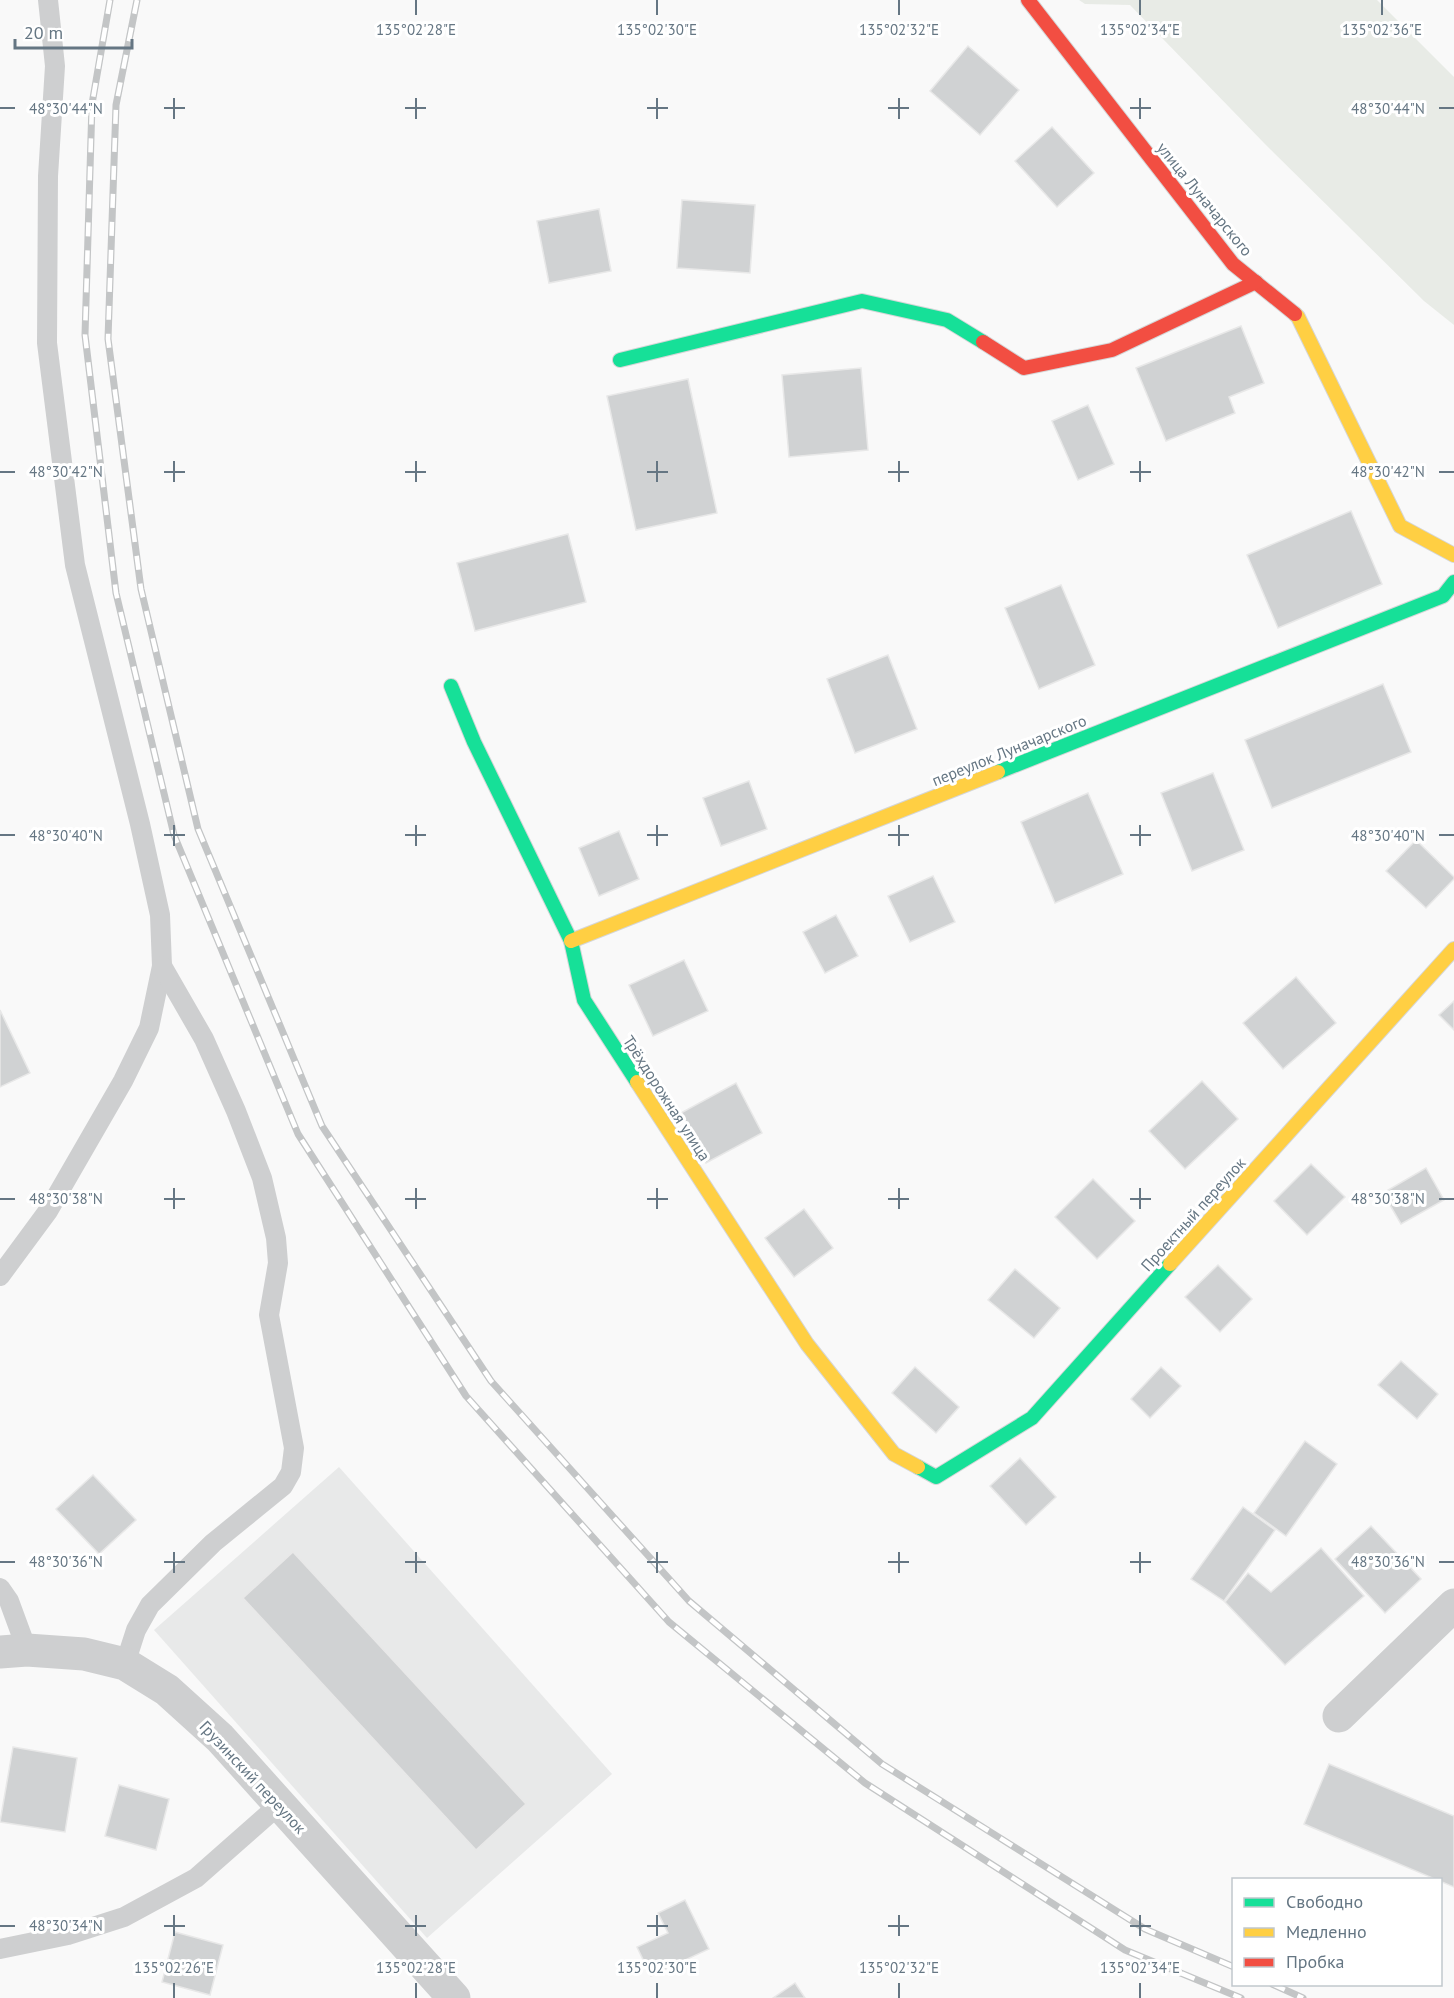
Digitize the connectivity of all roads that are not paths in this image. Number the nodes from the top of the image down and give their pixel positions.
1 (48, 0) edge
2 (1028, 0) edge
3 (1256, 282) junction
4 (620, 360) dead end
5 (1454, 555) edge
6 (1454, 582) edge
7 (451, 686) dead end
8 (571, 941) junction
9 (1454, 949) edge
10 (162, 966) junction
11 (0, 1276) edge
12 (936, 1476) joint
13 (0, 1588) edge
14 (1454, 1605) edge
15 (13, 1651) edge
16 (125, 1664) junction
17 (1339, 1716) dead end
18 (280, 1804) junction
19 (0, 1949) edge
20 (454, 1998) edge

1 - 10 lane
2 - 3 street, улица Луначарского
3 - 4 street
3 - 5 street, улица Луначарского
6 - 8 street, переулок Луначарского
7 - 8 street, Трёхдорожная улица
8 - 12 street, Трёхдорожная улица
9 - 12 street, Проектный переулок
10 - 11 lane
10 - 16 lane
13 - 15 lane
14 - 17 street
15 - 16 street, Грузинский переулок
16 - 18 street, Грузинский переулок
18 - 19 lane
18 - 20 street, Грузинский переулок

